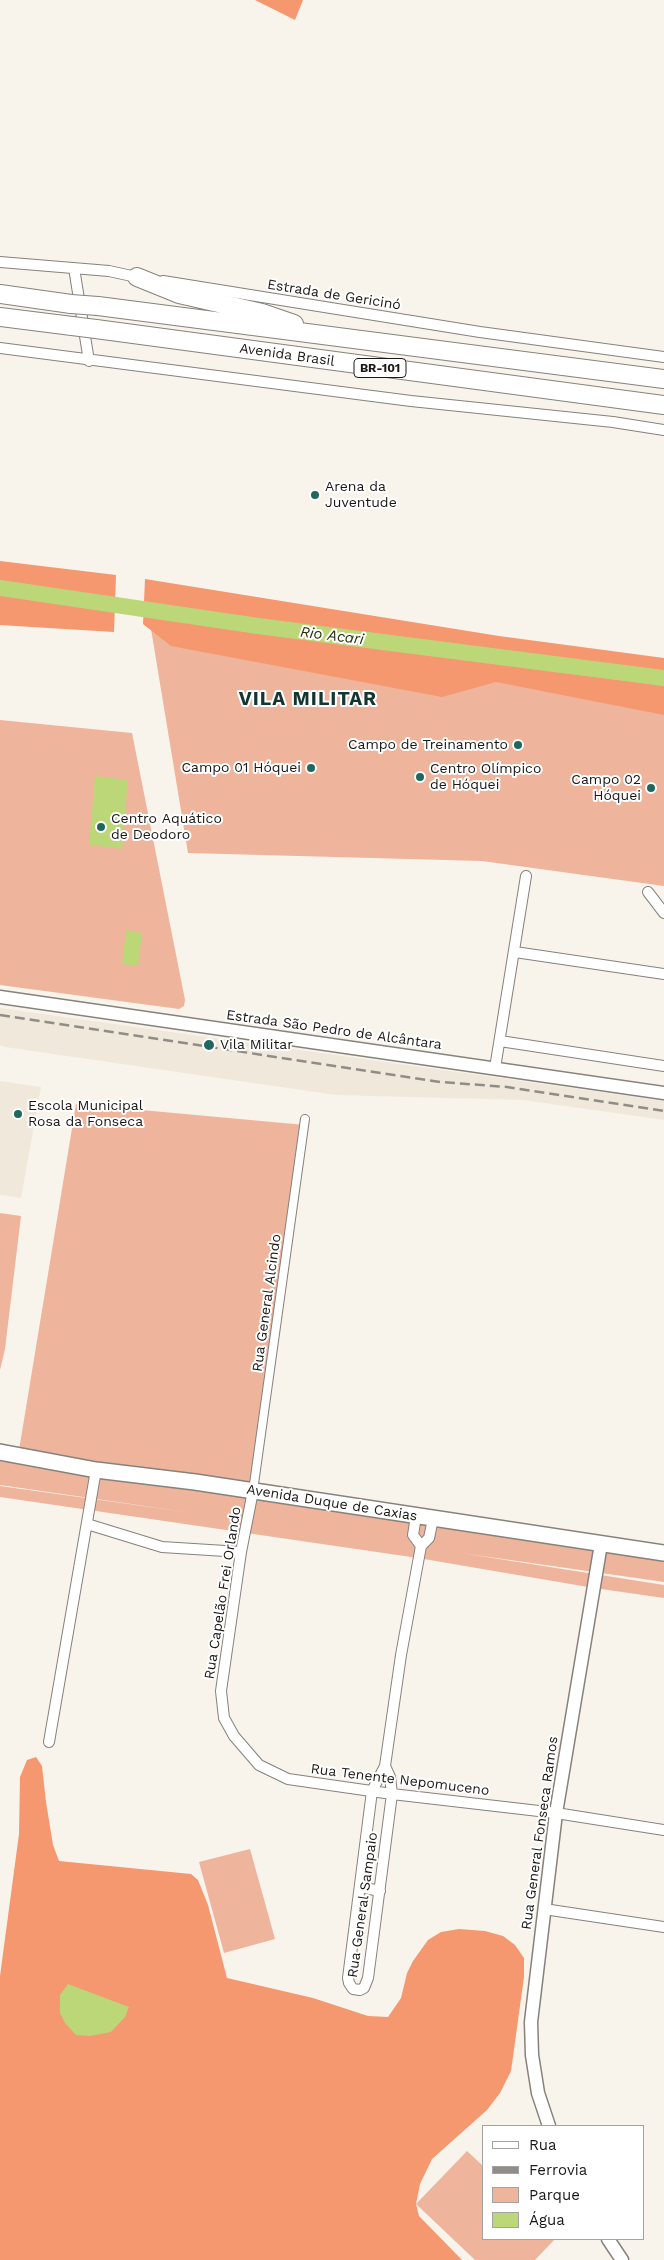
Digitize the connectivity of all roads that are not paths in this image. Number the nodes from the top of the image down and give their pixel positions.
1 (0, 262) edge
2 (74, 268) junction
3 (137, 277) junction
4 (0, 294) edge
5 (0, 317) edge
6 (337, 337) junction
7 (0, 348) edge
8 (664, 357) edge
9 (89, 361) junction
10 (664, 379) edge
11 (664, 405) edge
12 (664, 430) edge
13 (526, 876) dead end
14 (648, 892) dead end
15 (664, 913) edge
16 (515, 952) junction
17 (664, 974) edge
18 (0, 997) edge
19 (500, 1041) junction
20 (664, 1066) edge
21 (495, 1068) junction
22 (664, 1093) edge
23 (305, 1118) dead end
24 (0, 1452) edge
25 (96, 1470) junction
26 (253, 1491) junction
27 (416, 1516) junction
28 (433, 1519) junction
29 (87, 1524) junction
30 (601, 1544) junction
31 (420, 1546) junction
32 (241, 1552) junction
33 (664, 1553) edge
34 (49, 1742) dead end
35 (247, 1753) joint
36 (385, 1766) junction
37 (372, 1791) junction
38 (392, 1794) junction
39 (556, 1813) junction
40 (664, 1830) edge
41 (360, 1887) junction
42 (380, 1891) junction
43 (544, 1909) junction
44 (664, 1927) edge
45 (549, 2125) edge
46 (609, 2240) edge
47 (622, 2260) edge

1 - 2 street, Estrada de Gericinó
2 - 3 street, Estrada de Gericinó
2 - 9 street
3 - 6 highway
3 - 8 street, Estrada de Gericinó
4 - 6 highway, Avenida Brasil / BR-101, bridge
5 - 11 highway, Avenida Brasil / BR-101, bridge
6 - 10 highway, Avenida Brasil / BR-101
7 - 9 street
9 - 12 street
13 - 16 street
14 - 15 street
16 - 17 street
16 - 19 street
18 - 21 street, Estrada São Pedro de Alcântara
19 - 20 street
19 - 21 street
21 - 22 street, Estrada São Pedro de Alcântara
23 - 26 street, Rua General Alcindo
24 - 25 main road, Avenida Duque de Caxias
25 - 26 main road, Avenida Duque de Caxias
25 - 29 street
26 - 27 main road, Avenida Duque de Caxias
26 - 32 street, Rua Capelão Frei Orlando
27 - 28 main road, Avenida Duque de Caxias
27 - 31 street, Rua General Sampaio
28 - 30 main road, Avenida Duque de Caxias
28 - 31 street, Rua General Sampaio
29 - 32 street
29 - 34 street
30 - 33 main road, Avenida Duque de Caxias
30 - 39 street, Rua General Fonseca Ramos
31 - 36 street, Rua General Sampaio
32 - 35 street, Rua Capelão Frei Orlando
35 - 37 street, Rua Tenente Nepomuceno
36 - 37 street, Rua General Sampaio
36 - 38 street, Rua General Sampaio
37 - 38 street, Rua Tenente Nepomuceno
37 - 41 street, Rua General Sampaio
38 - 39 street, Rua Tenente Nepomuceno
38 - 42 street, Rua General Sampaio
39 - 40 street, Rua Tenente Nepomuceno
39 - 43 street, Rua General Fonseca Ramos
41 - 42 street
41 - 42 street, Rua General Sampaio
43 - 44 street
43 - 45 street, Rua General Fonseca Ramos
46 - 47 street

